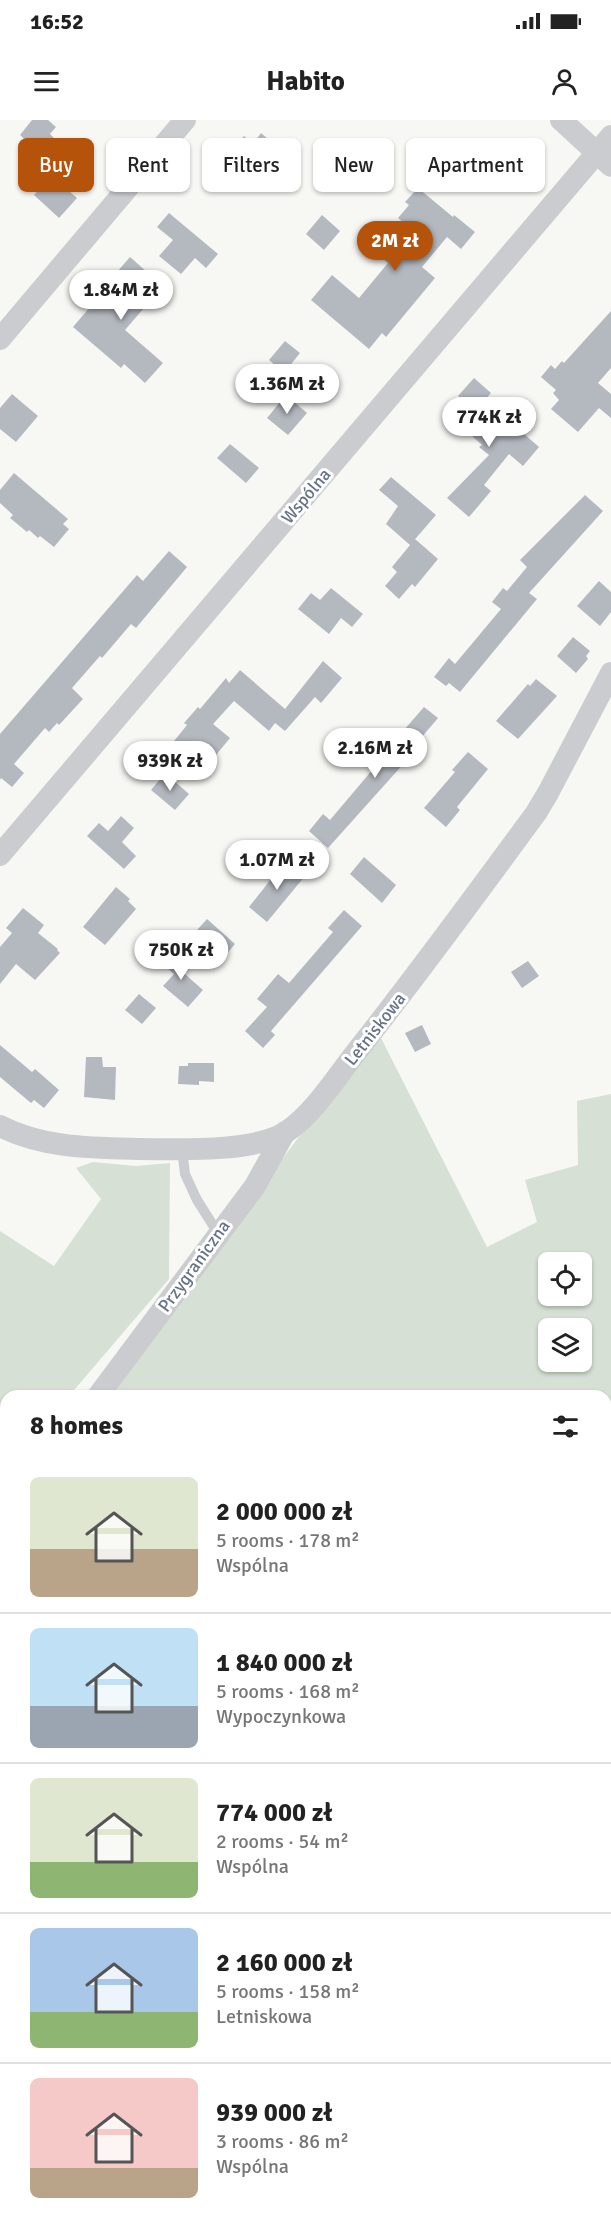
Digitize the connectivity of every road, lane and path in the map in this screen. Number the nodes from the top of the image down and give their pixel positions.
1 (185, 120) edge
2 (561, 120) edge
3 (611, 136) edge
4 (603, 159) edge
5 (0, 339) edge
6 (611, 674) edge
7 (0, 855) edge
8 (0, 1126) edge
9 (285, 1132) junction
10 (182, 1149) junction
11 (218, 1233) junction
12 (102, 1390) edge

1 - 5 street
2 - 4 street
3 - 4 street, Wspólna
4 - 7 street, Wspólna
6 - 9 street, Letniskowa
8 - 10 street, Letniskowa
9 - 10 street, Letniskowa
9 - 11 street, Przygraniczna
10 - 11 lane
11 - 12 street, Przygraniczna

